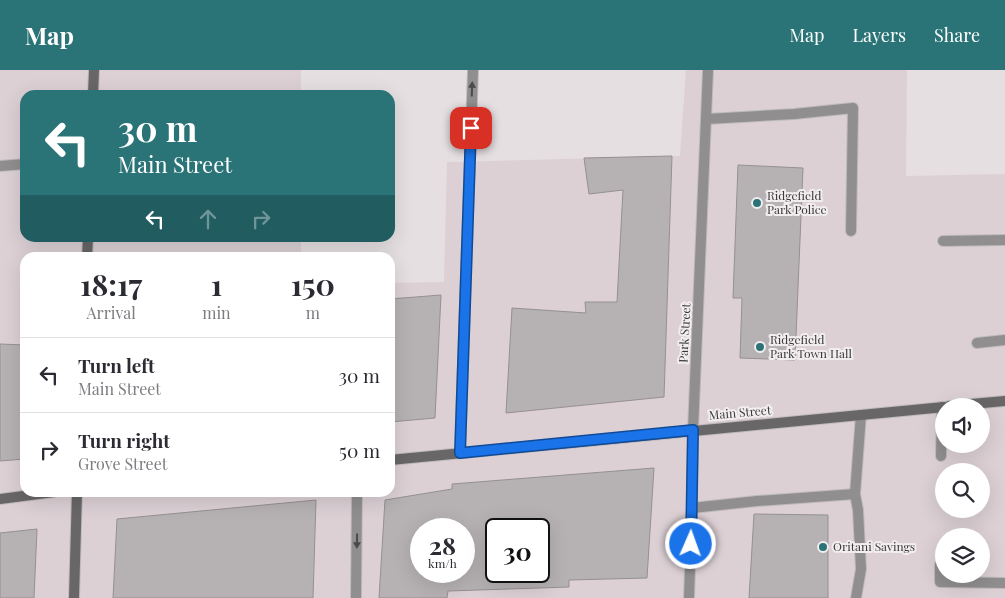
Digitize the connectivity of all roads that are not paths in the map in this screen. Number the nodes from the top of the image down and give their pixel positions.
1 (94, 70) edge
2 (473, 70) edge
3 (708, 70) edge
4 (93, 90) edge
5 (707, 119) junction
6 (20, 164) edge
7 (0, 166) edge
8 (851, 231) dead end
9 (1005, 240) edge
10 (943, 241) dead end
11 (1005, 340) edge
12 (977, 343) dead end
13 (1005, 401) edge
14 (990, 402) edge
15 (935, 408) edge
16 (861, 415) junction
17 (693, 430) junction
18 (460, 453) junction
19 (941, 453) edge
20 (941, 456) dead end
21 (395, 460) edge
22 (855, 494) junction
23 (20, 496) edge
24 (77, 497) edge
25 (357, 497) edge
26 (0, 499) edge
27 (692, 508) junction
28 (990, 583) edge
29 (1005, 583) edge
30 (74, 598) edge
31 (356, 598) edge
32 (689, 598) edge
33 (856, 598) edge

1 - 4 street
18 -> 2 street
3 - 5 street, Park Street
5 - 8 street
5 - 17 street, Park Street
6 - 7 street
9 - 10 street
11 - 12 street
13 - 14 street, Main Street
15 - 16 street, Main Street
16 - 17 street, Main Street
16 - 22 street
17 - 18 street, Main Street
17 - 27 street, Park Street
18 - 21 street, Main Street
19 - 20 street
22 - 27 street
22 - 33 street
23 - 26 street
24 - 30 street
25 -> 31 street
27 - 32 street, Park Street
28 - 29 street

